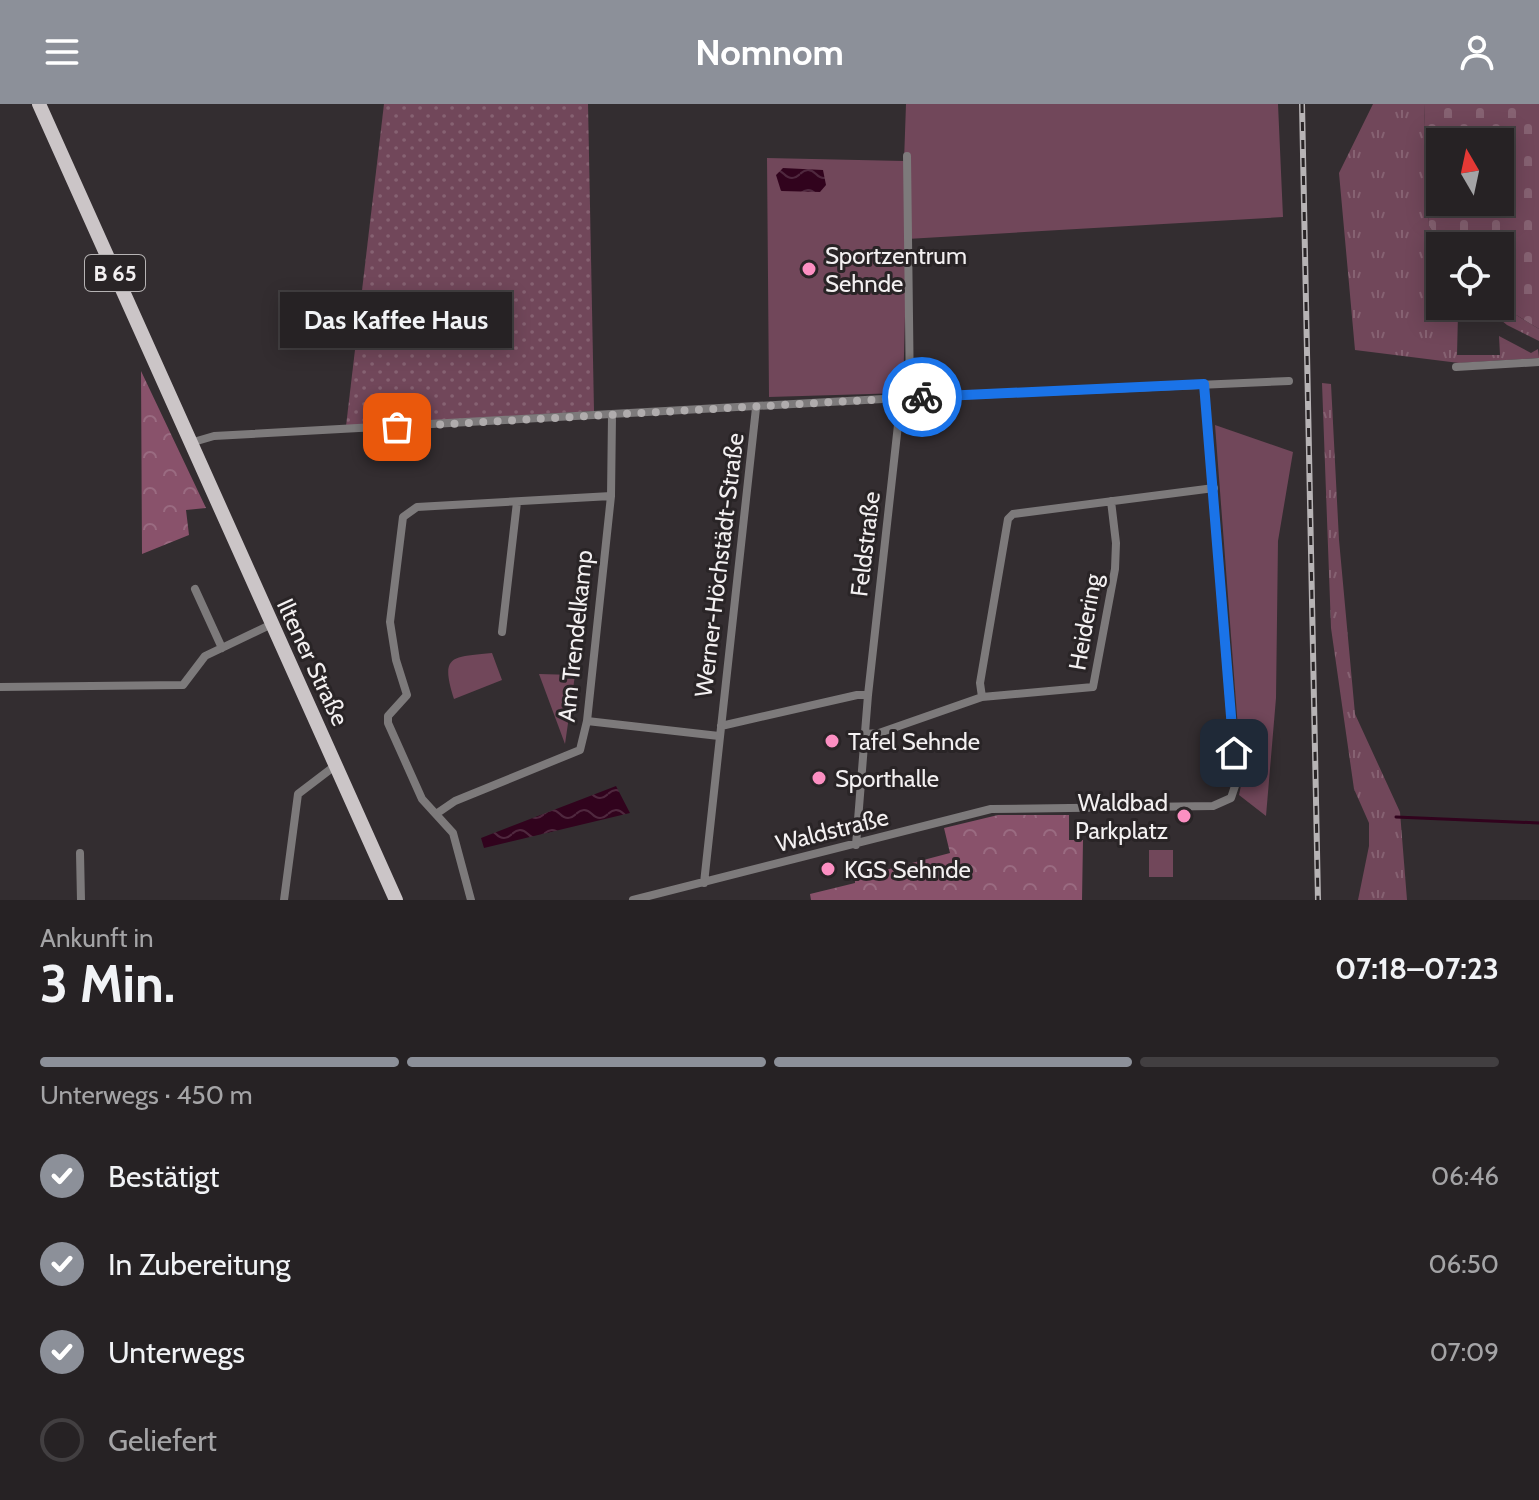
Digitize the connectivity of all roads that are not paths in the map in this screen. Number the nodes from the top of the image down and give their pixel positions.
1 (39, 104) edge
2 (907, 156) dead end
3 (1539, 362) edge
4 (1456, 367) dead end
5 (1289, 381) dead end
6 (1204, 384) junction
7 (905, 398) junction
8 (756, 408) junction
9 (612, 416) junction
10 (190, 443) junction
11 (1214, 488) junction
12 (611, 496) junction
13 (1111, 501) junction
14 (517, 502) junction
15 (195, 589) dead end
16 (272, 624) junction
17 (502, 632) dead end
18 (222, 648) junction
19 (0, 687) edge
20 (868, 695) junction
21 (982, 697) junction
22 (587, 721) junction
23 (720, 731) junction
24 (865, 734) junction
25 (336, 765) junction
26 (436, 814) junction
27 (856, 845) junction
28 (80, 853) dead end
29 (704, 883) junction
30 (81, 900) edge
31 (284, 900) edge
32 (396, 900) edge
33 (471, 900) edge
34 (633, 900) edge

1 - 10 main road, B 65
2 - 7 street, Feldstraße
3 - 4 street
5 - 6 street
6 - 7 street
6 - 11 street
7 - 8 street
7 - 20 street, Feldstraße
8 - 9 street
8 - 23 street, Werner-Höchstädt-Straße
9 - 10 street
9 - 12 street, Am Trendelkamp
10 - 16 main road, Iltener Straße / B 65
11 - 13 street
11 - 27 street, Waldstraße
12 - 14 street
12 - 22 street, Am Trendelkamp
13 - 21 street
13 - 21 street, Heidering
14 - 17 street
14 - 26 street
15 - 18 street
16 - 18 street
16 - 25 main road, Iltener Straße / B 65
18 - 19 street
20 - 23 street, Werner-Höchstädt-Straße
20 - 24 street, Feldstraße
21 - 24 street, Heidering
22 - 23 street, Werner-Höchstädt-Straße
22 - 26 street, Am Trendelkamp
23 - 29 street, Werner-Höchstädt-Straße
24 - 27 street, Feldstraße
25 - 31 street
25 - 32 main road, Iltener Straße / B 65
26 - 33 street
27 - 29 street, Waldstraße
28 - 30 street
29 - 34 street, Waldstraße

